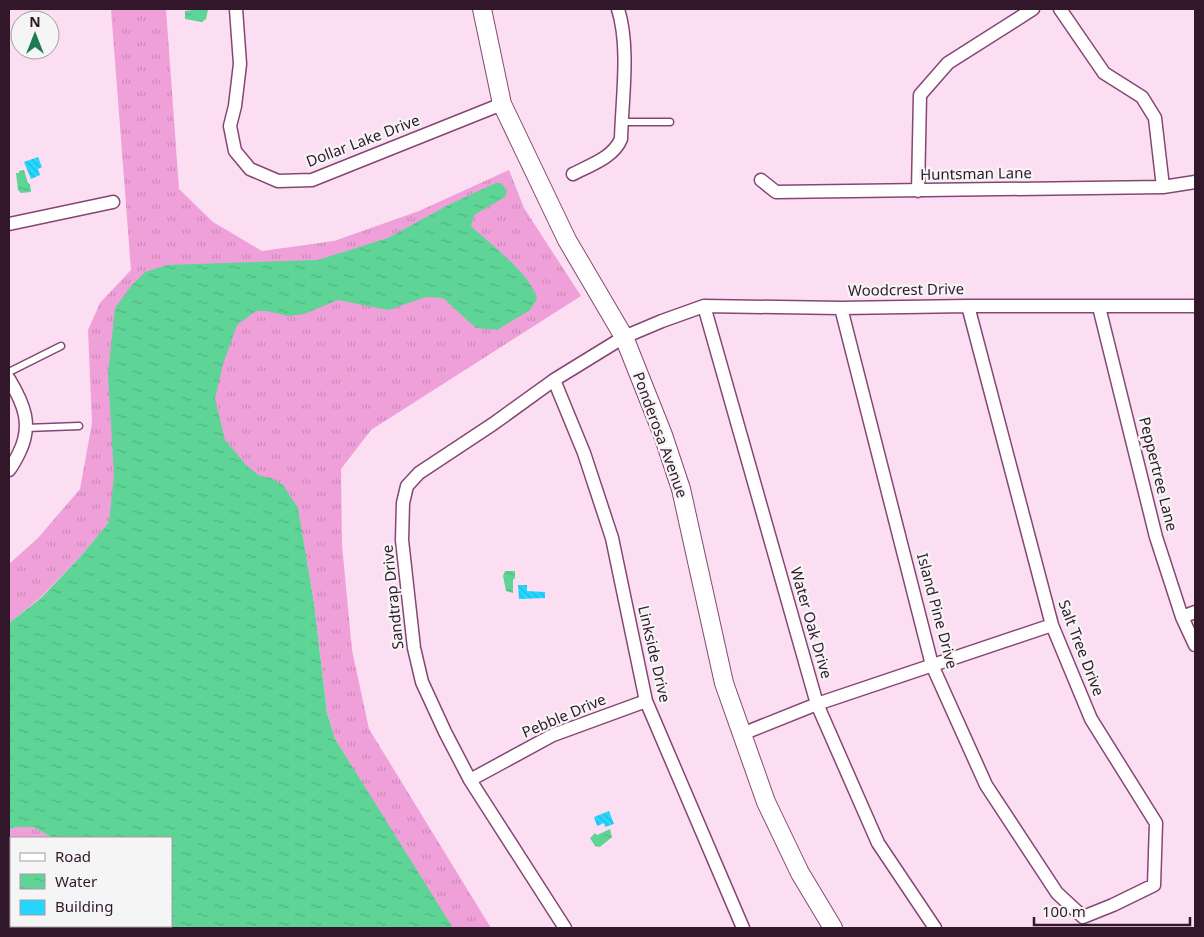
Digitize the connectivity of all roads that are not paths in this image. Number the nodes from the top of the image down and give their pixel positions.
1 (236, 9) edge
2 (482, 9) edge
3 (618, 9) edge
4 (1033, 9) edge
5 (1060, 9) edge
6 (502, 104) junction
7 (621, 122) junction
8 (670, 122) dead end
9 (573, 174) dead end
10 (761, 180) dead end
11 (1195, 182) edge
12 (1163, 187) junction
13 (918, 191) junction
14 (112, 202) dead end
15 (9, 224) edge
16 (704, 306) junction
17 (968, 306) junction
18 (1195, 306) edge
19 (1099, 307) junction
20 (841, 308) junction
21 (624, 337) junction
22 (61, 346) dead end
23 (9, 379) edge
24 (554, 380) junction
25 (79, 426) dead end
26 (26, 428) junction
27 (9, 470) edge
28 (1195, 612) edge
29 (1182, 617) junction
30 (1052, 625) junction
31 (1195, 645) edge
32 (932, 665) junction
33 (646, 701) junction
34 (817, 704) junction
35 (742, 734) junction
36 (470, 780) junction
37 (1083, 917) joint
38 (566, 928) edge
39 (742, 928) edge
40 (833, 928) edge
41 (935, 928) edge

1 - 6 street, Dollar Lake Drive
2 - 6 street, Ponderosa Avenue
3 - 7 street
4 - 13 street
5 - 12 street
6 - 21 street, Ponderosa Avenue
7 - 8 lane
7 - 9 street
10 - 13 street, Huntsman Lane
11 - 12 street, Huntsman Lane
12 - 13 street, Huntsman Lane
14 - 15 street
16 - 20 street, Woodcrest Drive
16 - 21 street, Woodcrest Drive
16 - 34 street, Water Oak Drive
17 - 19 street, Woodcrest Drive
17 - 20 street, Woodcrest Drive
17 - 30 street, Salt Tree Drive
18 - 19 street, Woodcrest Drive
19 - 29 street, Peppertree Lane
20 - 32 street, Island Pine Drive
21 - 24 street, Sandtrap Drive
21 - 35 street, Ponderosa Avenue
22 - 23 lane
23 - 26 street
24 - 33 street, Linkside Drive
24 - 36 street, Sandtrap Drive
25 - 26 lane
26 - 27 street
28 - 29 street
29 - 31 street, Peppertree Lane
30 - 32 street
30 - 37 street, Salt Tree Drive
32 - 34 street
32 - 37 street, Island Pine Drive
33 - 36 street, Pebble Drive
33 - 39 street, Linkside Drive
34 - 35 street
34 - 41 street, Water Oak Drive
35 - 40 street, Ponderosa Avenue
36 - 38 street, Sandtrap Drive

